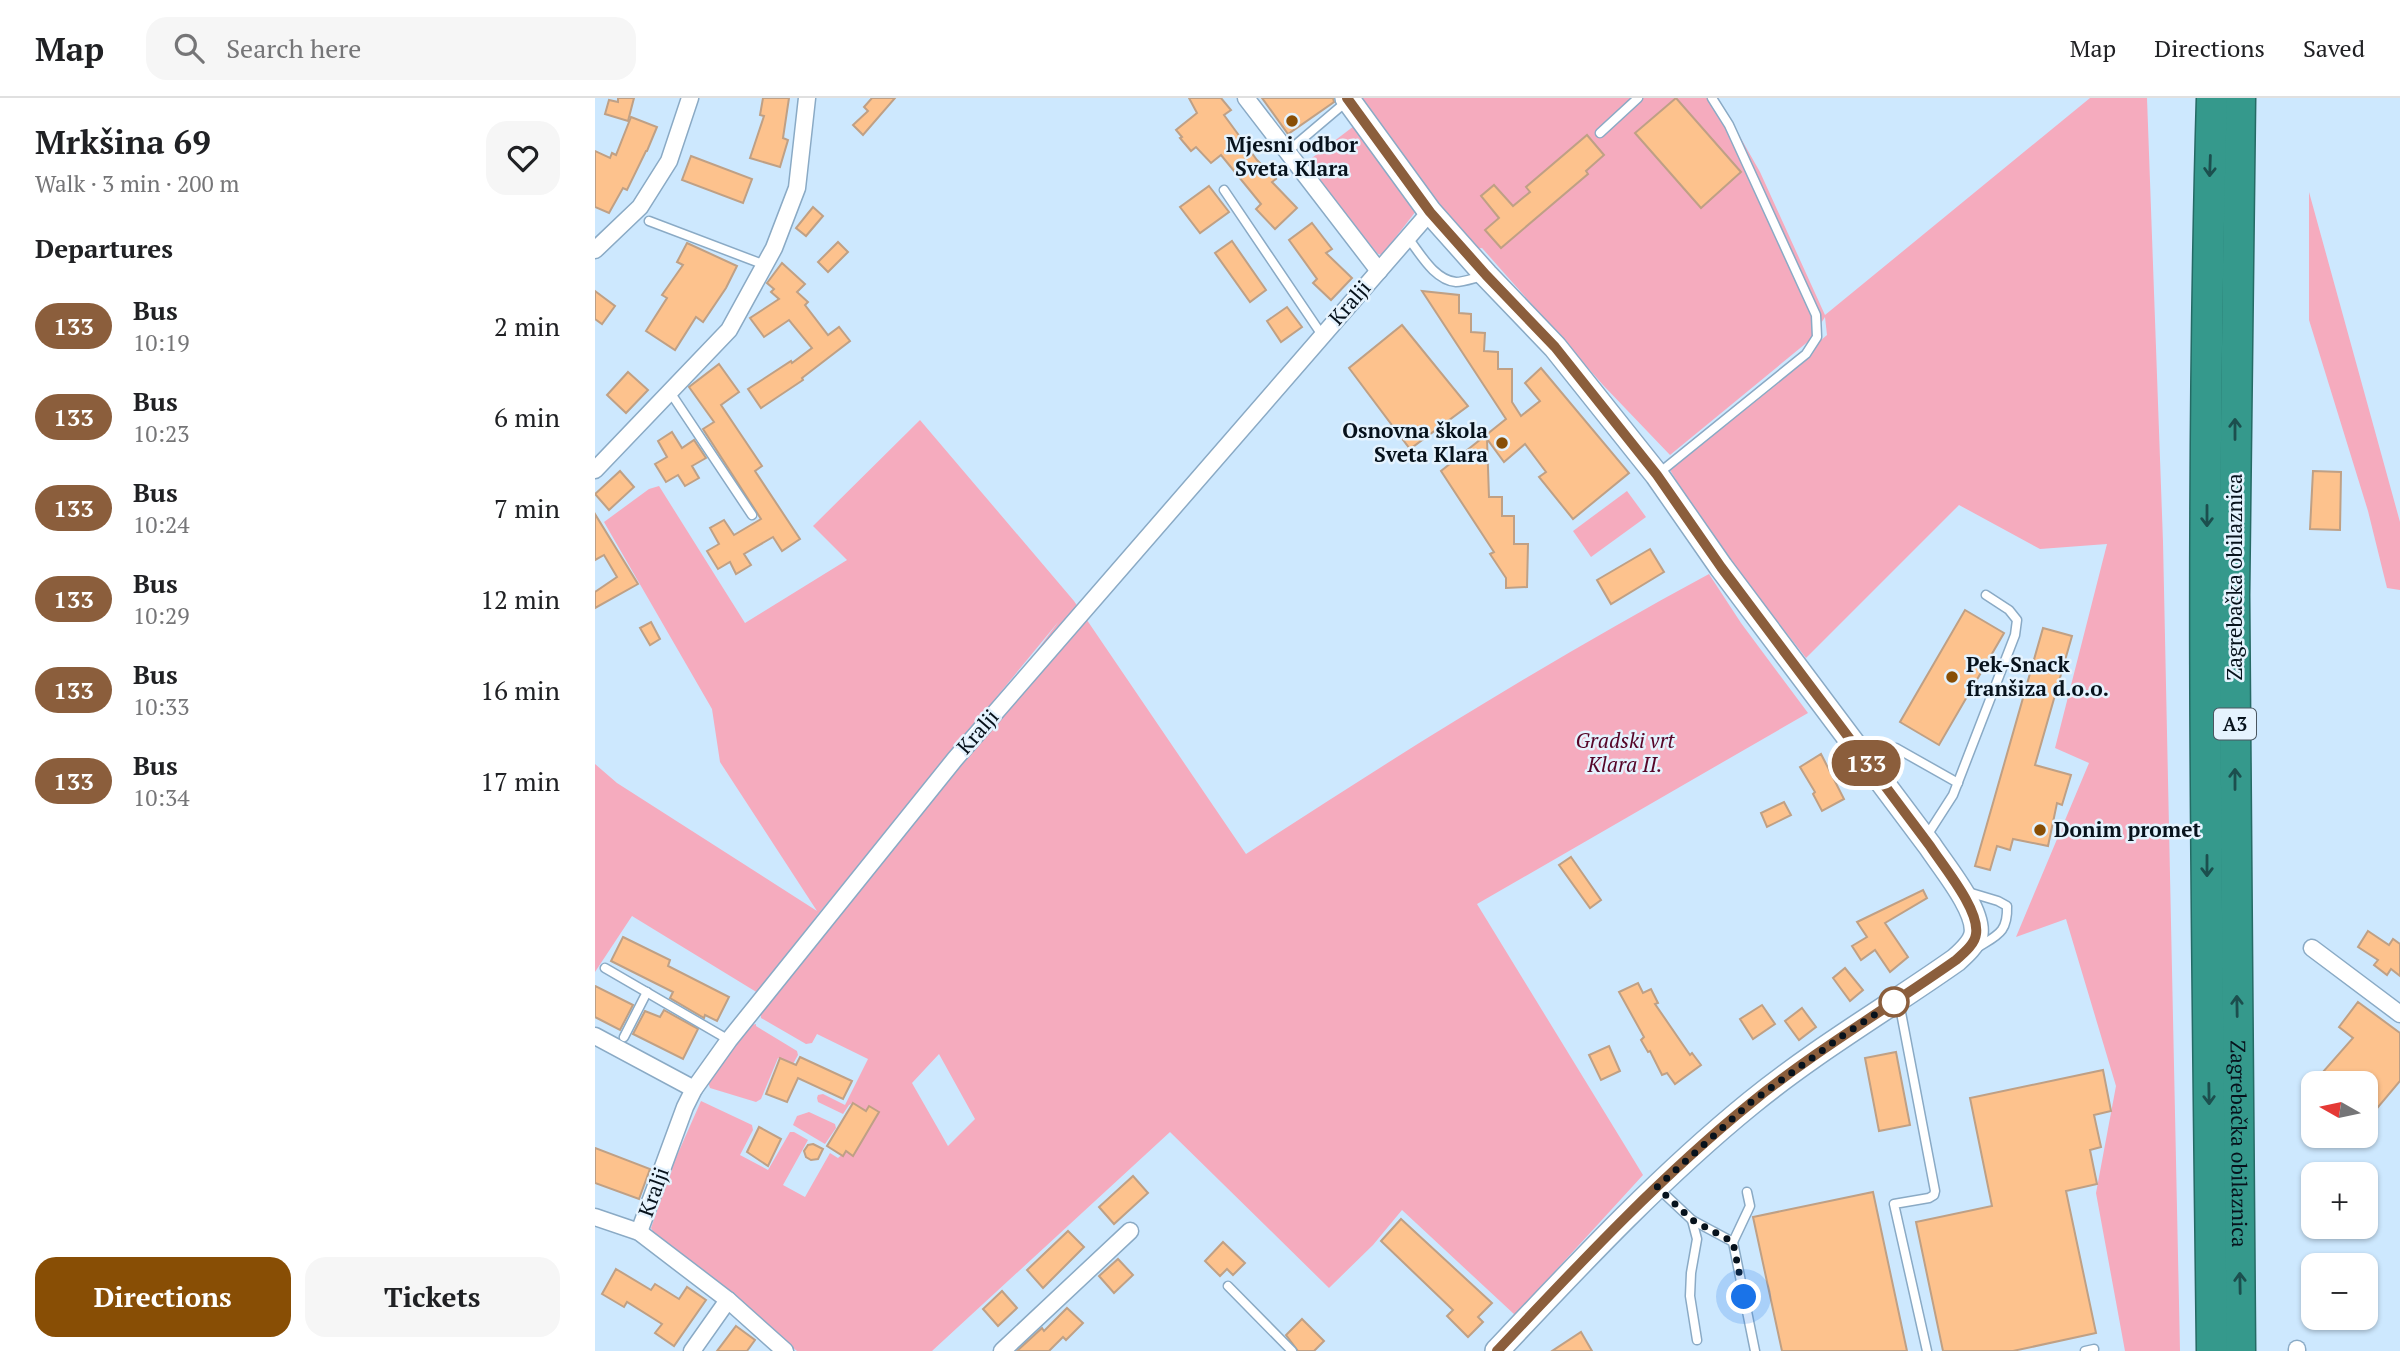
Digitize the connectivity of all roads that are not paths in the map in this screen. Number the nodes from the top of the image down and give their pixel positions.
1 (690, 98) edge
2 (807, 98) edge
3 (1246, 98) edge
4 (1638, 98) edge
5 (1712, 98) edge
6 (2212, 98) edge
7 (2240, 98) edge
8 (1347, 99) edge
9 (1600, 133) dead end
10 (1287, 152) junction
11 (1224, 190) dead end
12 (1430, 212) junction
13 (649, 221) dead end
14 (1408, 238) junction
15 (595, 250) edge
16 (765, 265) junction
17 (1379, 271) junction
18 (1486, 275) junction
19 (1322, 335) junction
20 (670, 392) junction
21 (595, 470) edge
22 (1657, 475) junction
23 (752, 515) dead end
24 (1986, 595) dead end
25 (1896, 748) dead end
26 (1958, 783) junction
27 (1924, 839) junction
28 (1960, 890) junction
29 (2312, 948) dead end
30 (1956, 960) junction
31 (605, 968) dead end
32 (647, 992) junction
33 (1899, 999) junction
34 (2400, 1014) edge
35 (595, 1036) edge
36 (624, 1037) dead end
37 (729, 1040) junction
38 (694, 1089) junction
39 (1657, 1187) junction
40 (1747, 1192) dead end
41 (595, 1217) edge
42 (1692, 1220) junction
43 (1130, 1231) dead end
44 (639, 1232) junction
45 (1733, 1242) junction
46 (1228, 1286) dead end
47 (728, 1300) junction
48 (1697, 1340) dead end
49 (692, 1351) edge
50 (785, 1351) edge
51 (1002, 1351) edge
52 (1292, 1351) edge
53 (1497, 1351) edge
54 (1755, 1351) edge
55 (1927, 1351) edge
56 (2212, 1351) edge
57 (2240, 1351) edge

1 - 15 street
2 - 16 street
3 - 10 street, Kralji
4 - 9 lane
5 - 22 lane
6 -> 56 highway, Zagrebačka obilaznica / A3
57 -> 7 highway, Zagrebačka obilaznica / A3
8 - 10 lane
8 - 12 street
10 - 17 street, Kralji
11 - 19 lane
12 - 14 street, Kralji
12 - 18 street
13 - 16 lane
14 - 17 street, Kralji
14 - 18 lane
16 - 20 street
17 - 19 street, Kralji
18 - 22 street
19 - 37 street, Kralji
20 - 21 street
20 - 23 lane
22 - 27 street
24 - 26 lane
25 - 26 lane
26 - 27 lane
27 - 28 street
28 - 30 street
28 - 30 lane
29 - 34 street
30 - 33 street
31 - 32 lane
32 - 36 lane
32 - 37 lane
33 - 39 street
33 - 55 lane
35 - 38 street
37 - 38 street, Kralji
38 - 44 street, Kralji
39 - 42 lane
39 - 53 street
40 - 45 lane
41 - 44 street
42 - 45 lane
42 - 48 lane
43 - 51 street
44 - 47 street
45 - 54 lane
46 - 52 lane
47 - 49 street
47 - 50 street

